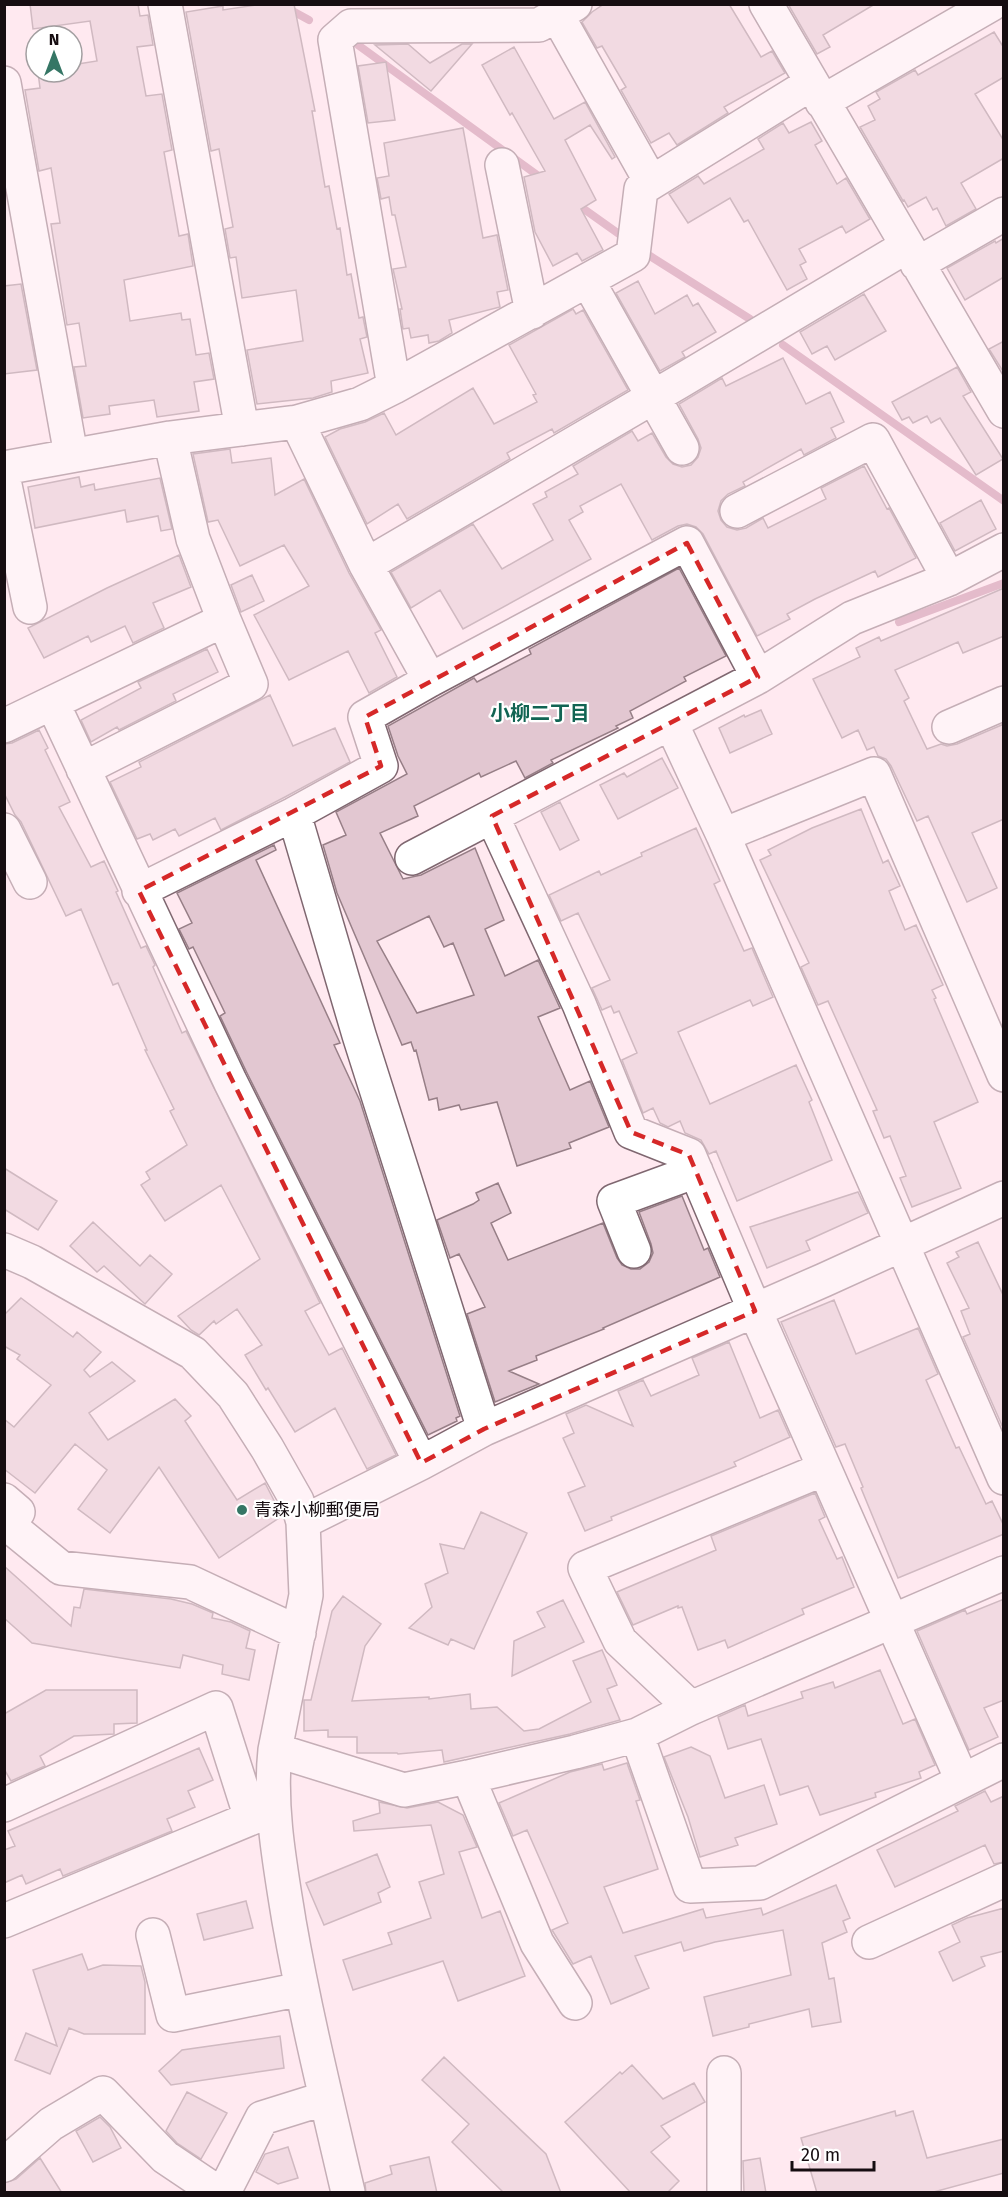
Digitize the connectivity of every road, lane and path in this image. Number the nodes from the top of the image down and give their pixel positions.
1 (165, 4) edge
2 (765, 4) edge
3 (992, 4) edge
4 (566, 10) edge
5 (4, 83) edge
6 (817, 93) junction
7 (502, 165) dead end
8 (651, 182) junction
9 (1004, 214) edge
10 (912, 255) junction
11 (588, 281) junction
12 (532, 312) junction
13 (394, 387) junction
14 (653, 397) junction
15 (1004, 411) edge
16 (297, 422) junction
17 (242, 429) junction
18 (170, 438) junction
19 (682, 448) dead end
20 (71, 455) junction
21 (4, 468) edge
22 (4, 480) edge
23 (737, 511) dead end
24 (1004, 550) edge
25 (366, 564) junction
26 (949, 579) junction
27 (30, 607) dead end
28 (224, 620) junction
29 (758, 677) junction
30 (430, 680) junction
31 (1004, 703) edge
32 (53, 704) junction
33 (671, 723) junction
34 (4, 726) edge
35 (949, 727) dead end
36 (83, 769) junction
37 (294, 814) junction
38 (492, 816) junction
39 (4, 830) edge
40 (723, 836) junction
41 (412, 858) dead end
42 (30, 882) dead end
43 (139, 891) junction
44 (1004, 1075) edge
45 (696, 1171) junction
46 (1004, 1198) edge
47 (901, 1245) junction
48 (4, 1250) edge
49 (634, 1251) dead end
50 (755, 1311) junction
51 (484, 1429) junction
52 (422, 1463) junction
53 (824, 1469) junction
54 (1004, 1478) edge
55 (11, 1506) edge
56 (303, 1522) junction
57 (1004, 1572) edge
58 (891, 1622) junction
59 (299, 1633) junction
60 (691, 1708) junction
61 (637, 1735) junction
62 (275, 1750) junction
63 (1004, 1760) edge
64 (468, 1778) junction
65 (962, 1780) junction
66 (4, 1805) edge
67 (263, 1813) junction
68 (1004, 1880) edge
69 (4, 1921) edge
70 (153, 1935) dead end
71 (869, 1942) dead end
72 (301, 1989) junction
73 (575, 2003) dead end
74 (724, 2073) dead end
75 (326, 2098) junction
76 (4, 2164) edge
77 (217, 2193) edge
78 (224, 2193) edge
79 (348, 2193) edge
80 (724, 2193) edge

1 - 17 street
2 - 6 street
3 - 6 street
4 - 8 street
4 - 13 street
5 - 20 street
6 - 8 street
6 - 10 street
7 - 12 street
8 - 11 street
9 - 10 street
10 - 14 street
10 - 15 street
11 - 12 street
11 - 14 street
12 - 13 street
13 - 16 street
14 - 19 street
14 - 25 street
16 - 17 street
16 - 25 street
17 - 18 street
18 - 20 street
18 - 28 street
20 - 21 street
22 - 27 street
23 - 26 street
24 - 26 street
25 - 30 street
26 - 29 street
28 - 32 street
28 - 36 street
29 - 30 street
29 - 33 street
30 - 37 street
31 - 35 street
32 - 34 street
32 - 36 street
33 - 38 street
33 - 40 street
36 - 43 street
37 - 43 street
37 - 51 street
38 - 41 street
38 - 45 street
39 - 42 street
40 - 44 street
40 - 47 street
43 - 52 street
45 - 49 street
45 - 50 street
46 - 47 street
47 - 50 street
47 - 54 street
48 - 56 street
50 - 51 street
50 - 53 street
51 - 52 street
52 - 56 street
53 - 58 street
53 - 60 street
55 - 59 street
56 - 59 street
57 - 58 street
58 - 60 street
58 - 65 street
59 - 62 street
60 - 61 street
61 - 64 street
61 - 65 street
62 - 64 street
62 - 67 street
63 - 65 street
64 - 73 street
66 - 67 street
67 - 69 street
67 - 72 street
68 - 71 street
70 - 72 street
72 - 75 street
74 - 80 street
75 - 78 street
75 - 79 street
76 - 77 street

